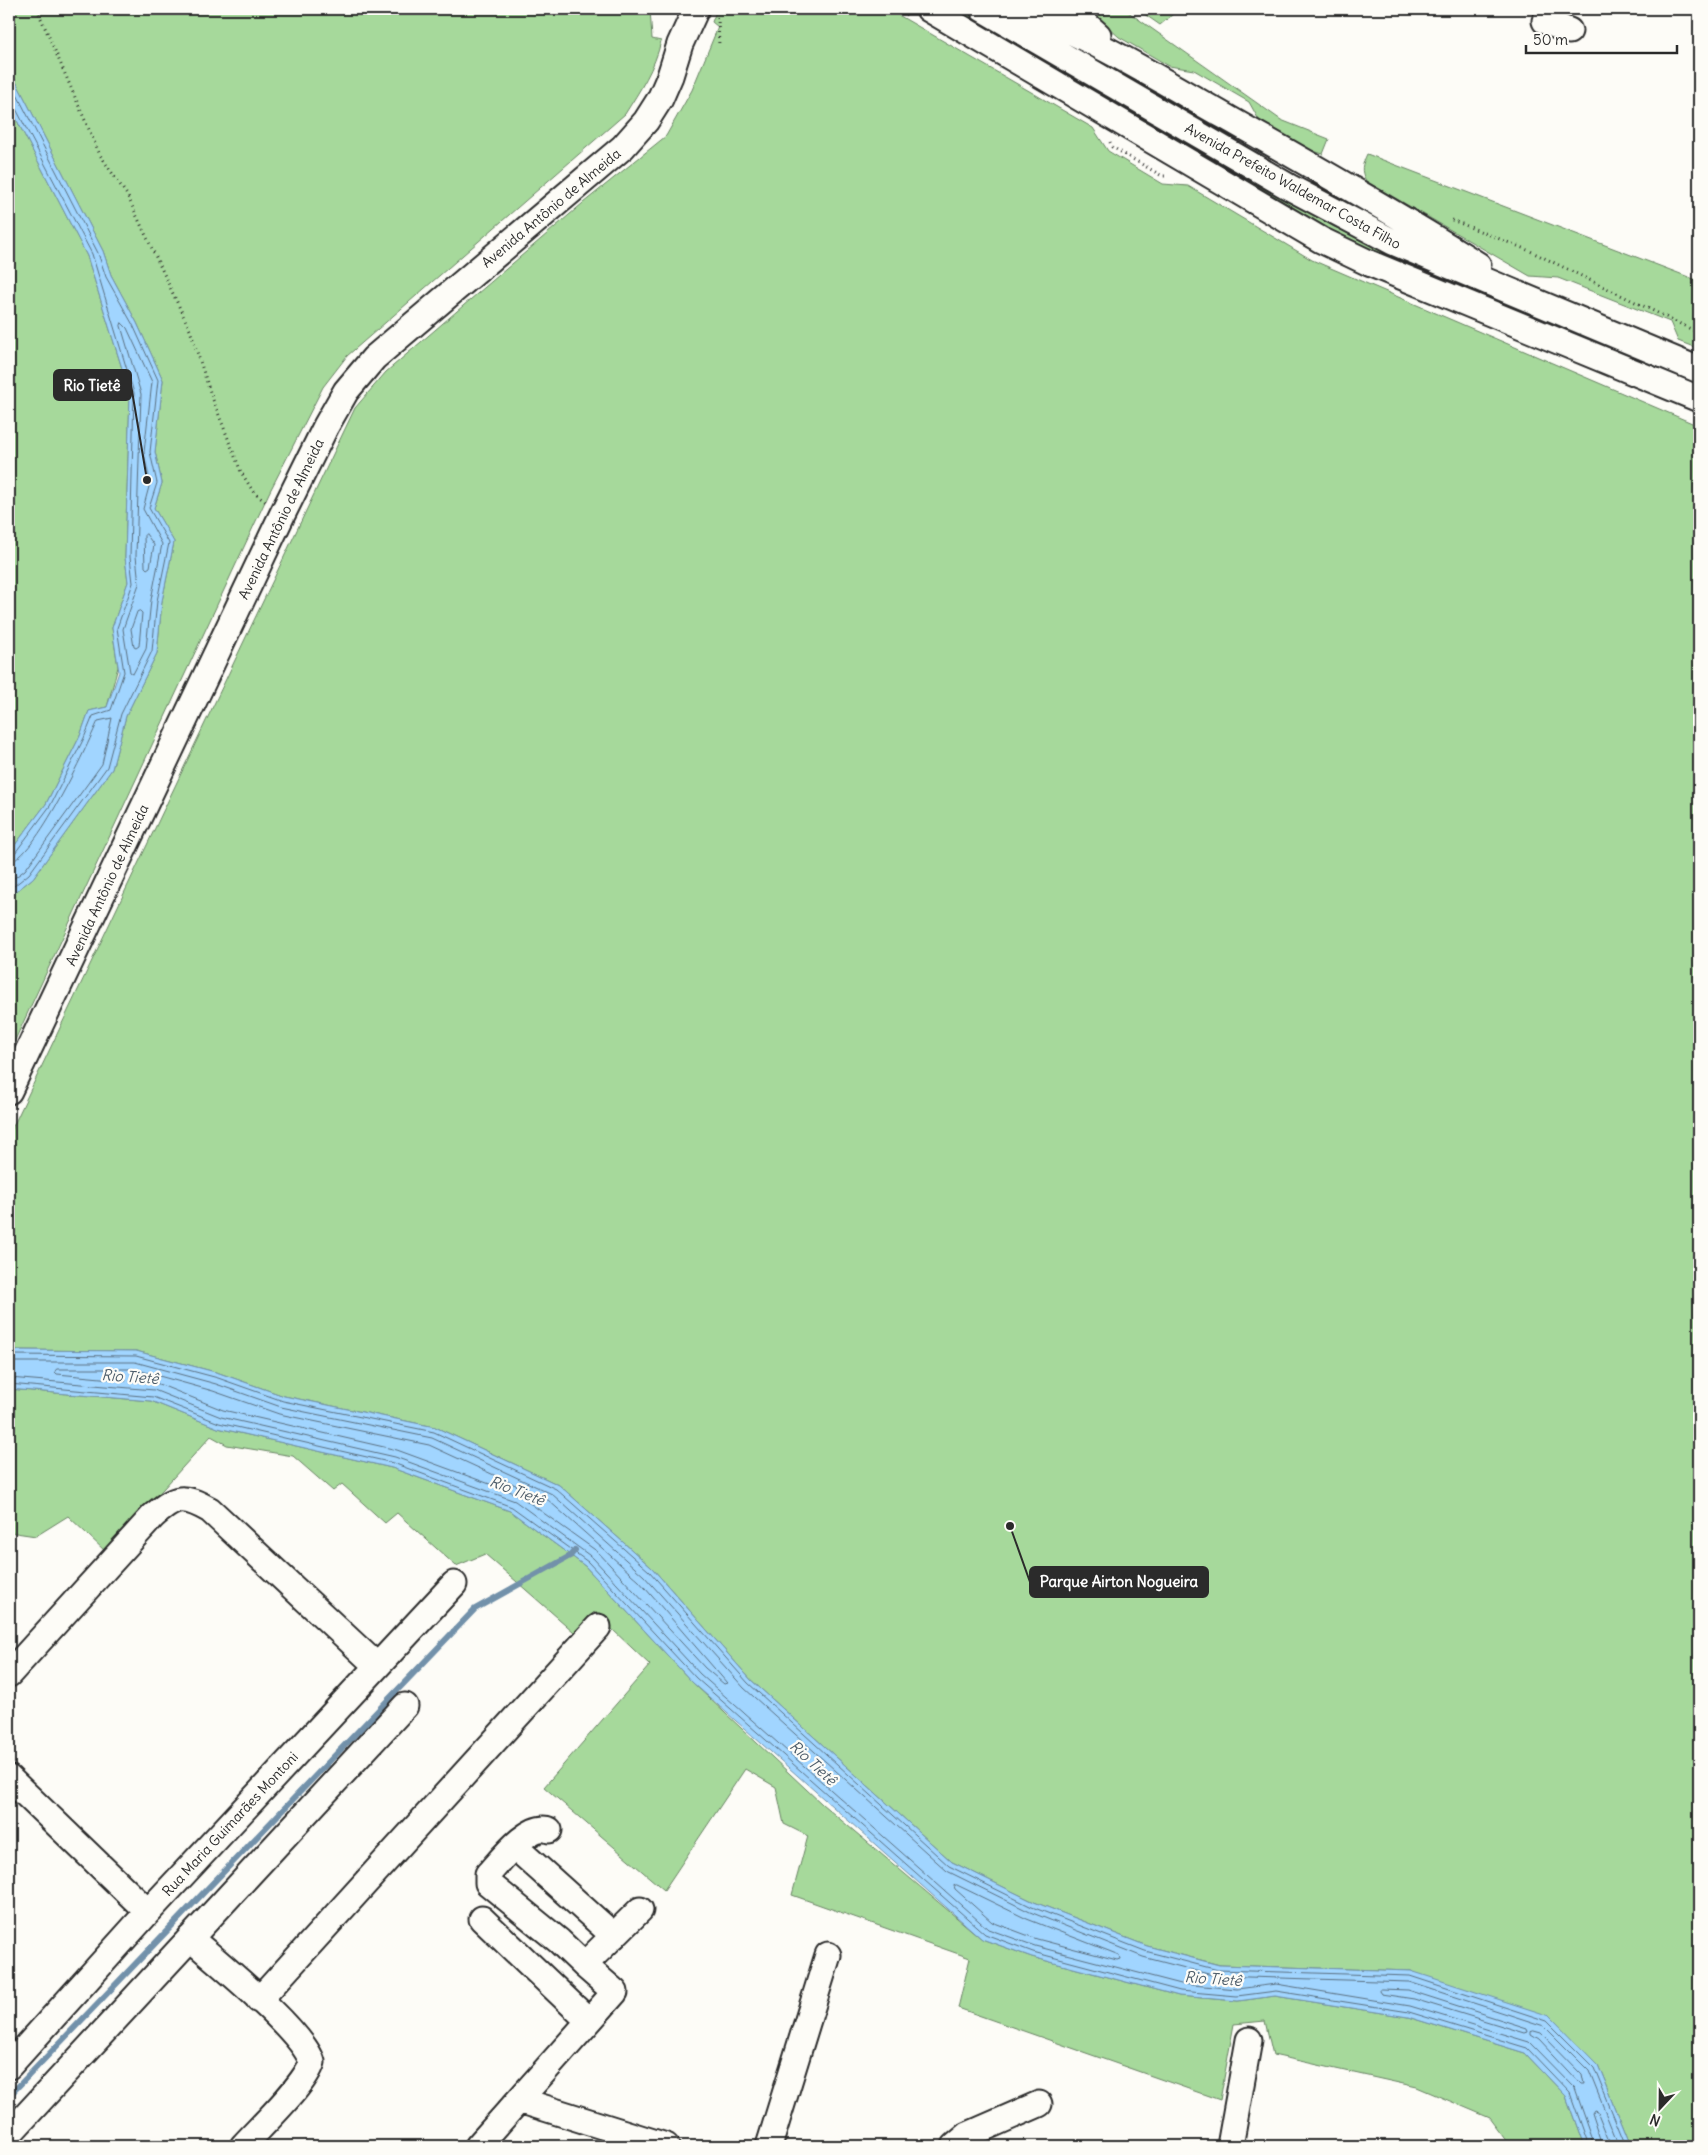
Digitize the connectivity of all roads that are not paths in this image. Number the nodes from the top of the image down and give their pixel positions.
1 (677, 9) edge
2 (696, 9) edge
3 (929, 9) edge
4 (983, 9) edge
5 (1021, 9) edge
6 (1069, 9) edge
7 (680, 44) junction
8 (1139, 67) junction
9 (1546, 308) junction
10 (1699, 370) edge
11 (1699, 399) edge
12 (9, 1092) edge
13 (454, 1584) dead end
14 (598, 1627) dead end
15 (377, 1666) junction
16 (9, 1674) edge
17 (405, 1706) dead end
18 (9, 1778) edge
19 (549, 1830) dead end
20 (514, 1846) junction
21 (640, 1910) dead end
22 (148, 1912) junction
23 (482, 1919) dead end
24 (614, 1936) junction
25 (190, 1938) junction
26 (828, 1955) dead end
27 (584, 1965) junction
28 (259, 2000) junction
29 (589, 2021) junction
30 (1249, 2040) dead end
31 (9, 2066) edge
32 (519, 2100) junction
33 (1039, 2104) dead end
34 (9, 2134) edge
35 (243, 2146) edge
36 (478, 2146) edge
37 (666, 2146) edge
38 (769, 2146) edge
39 (954, 2146) edge
40 (1230, 2146) edge

1 - 7 street, Avenida Antônio de Almeida
2 - 7 street, Avenida Antônio de Almeida
3 - 11 street
4 - 9 street, Avenida Prefeito Waldemar Costa Filho
5 - 8 street
6 - 8 street
7 - 12 street, Avenida Antônio de Almeida
8 - 9 street
9 - 10 street, Avenida Prefeito Waldemar Costa Filho
13 - 15 street, Rua Maria Guimarães Montoni
14 - 28 street
15 - 16 street
15 - 22 street, Rua Maria Guimarães Montoni
17 - 25 street
18 - 22 street
19 - 20 street
20 - 24 street
20 - 27 street
21 - 24 street
22 - 31 street, Rua Maria Guimarães Montoni
23 - 29 street
24 - 27 street
25 - 28 street
25 - 34 street
26 - 38 street
27 - 29 street
28 - 35 street
29 - 32 street
30 - 40 street
32 - 36 street
32 - 37 street
33 - 39 street

